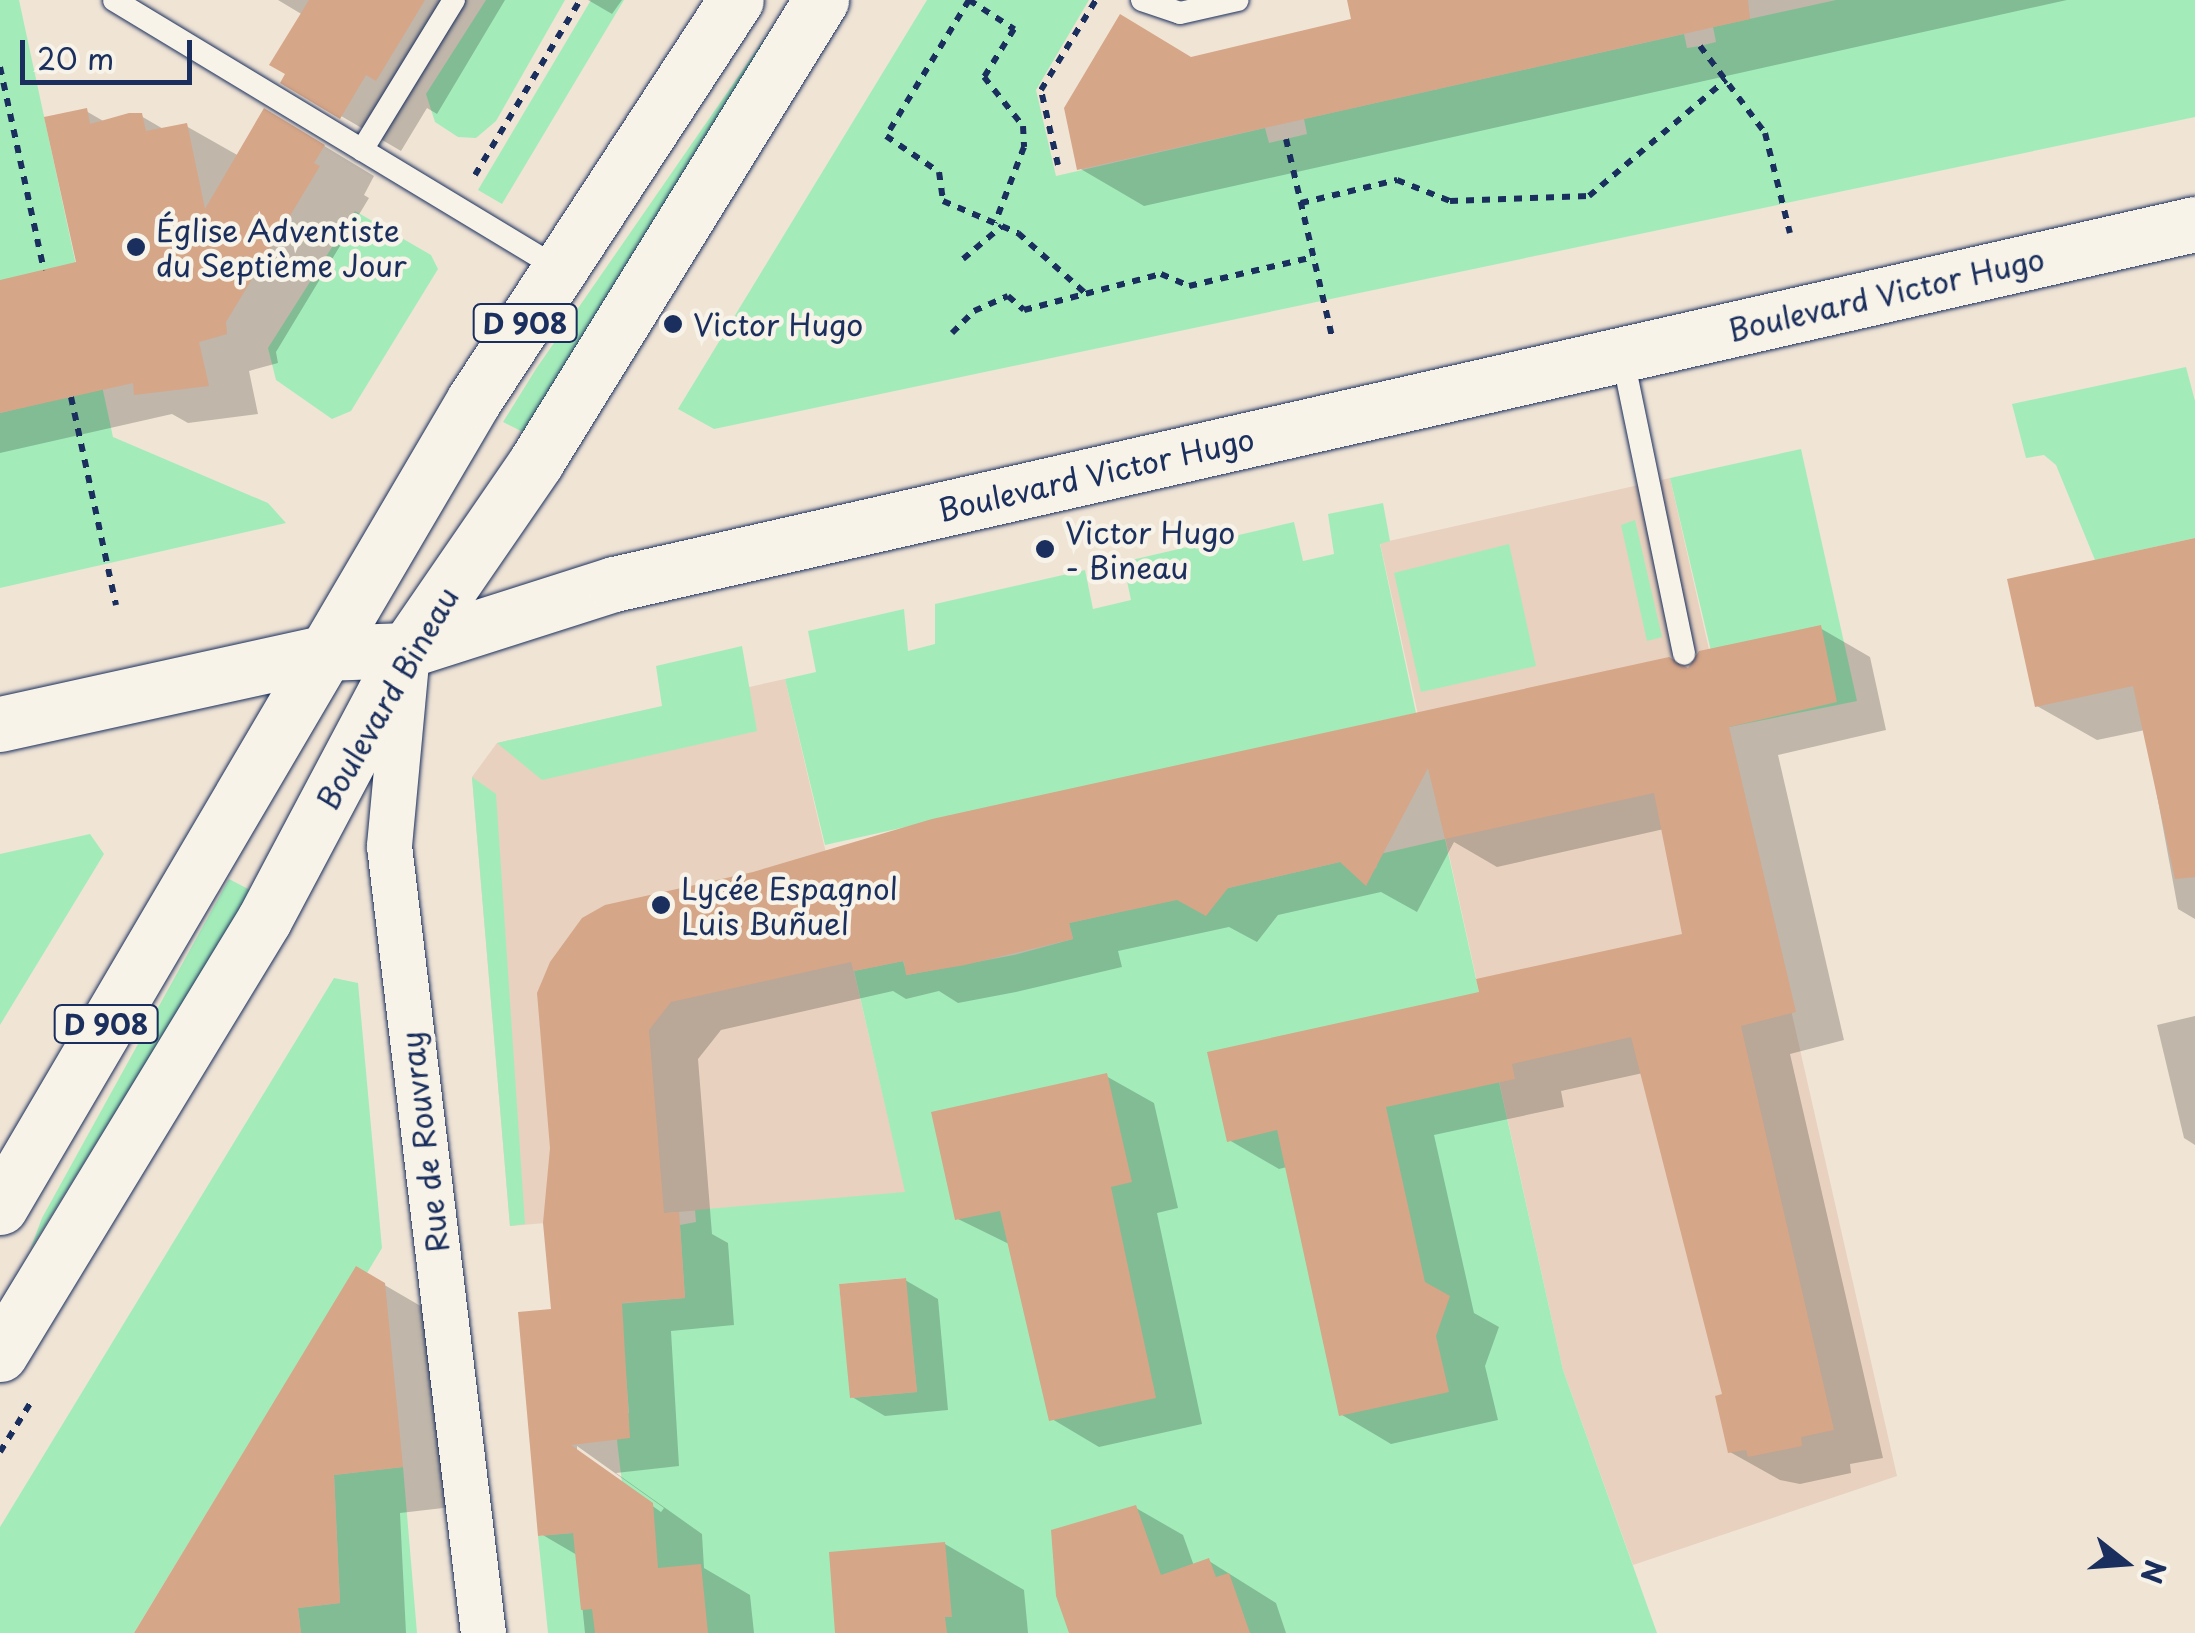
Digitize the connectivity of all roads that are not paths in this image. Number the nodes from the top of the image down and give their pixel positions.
1 (114, 0) edge
2 (454, 0) edge
3 (736, 0) edge
4 (821, 0) edge
5 (1142, 0) edge
6 (1238, 0) edge
7 (362, 150) junction
8 (2195, 224) edge
9 (561, 270) junction
10 (1622, 353) junction
11 (407, 650) junction
12 (323, 652) junction
13 (1684, 654) dead end
14 (0, 724) edge
15 (0, 1207) edge
16 (0, 1354) edge
17 (483, 1633) edge

1 - 7 lane
2 - 7 lane
3 - 9 main road, D 908
4 - 11 main road, Boulevard Bineau / D 908
5 - 6 lane
7 - 9 lane
8 - 10 main road, Boulevard Victor Hugo
9 - 12 main road, D 908
10 - 11 main road, Boulevard Victor Hugo
10 - 13 lane
11 - 12 main road, Boulevard Victor Hugo
11 - 16 main road, Boulevard Bineau / D 908
11 - 17 street, Rue de Rouvray
12 - 14 main road, Boulevard Victor Hugo
12 - 15 main road, D 908

